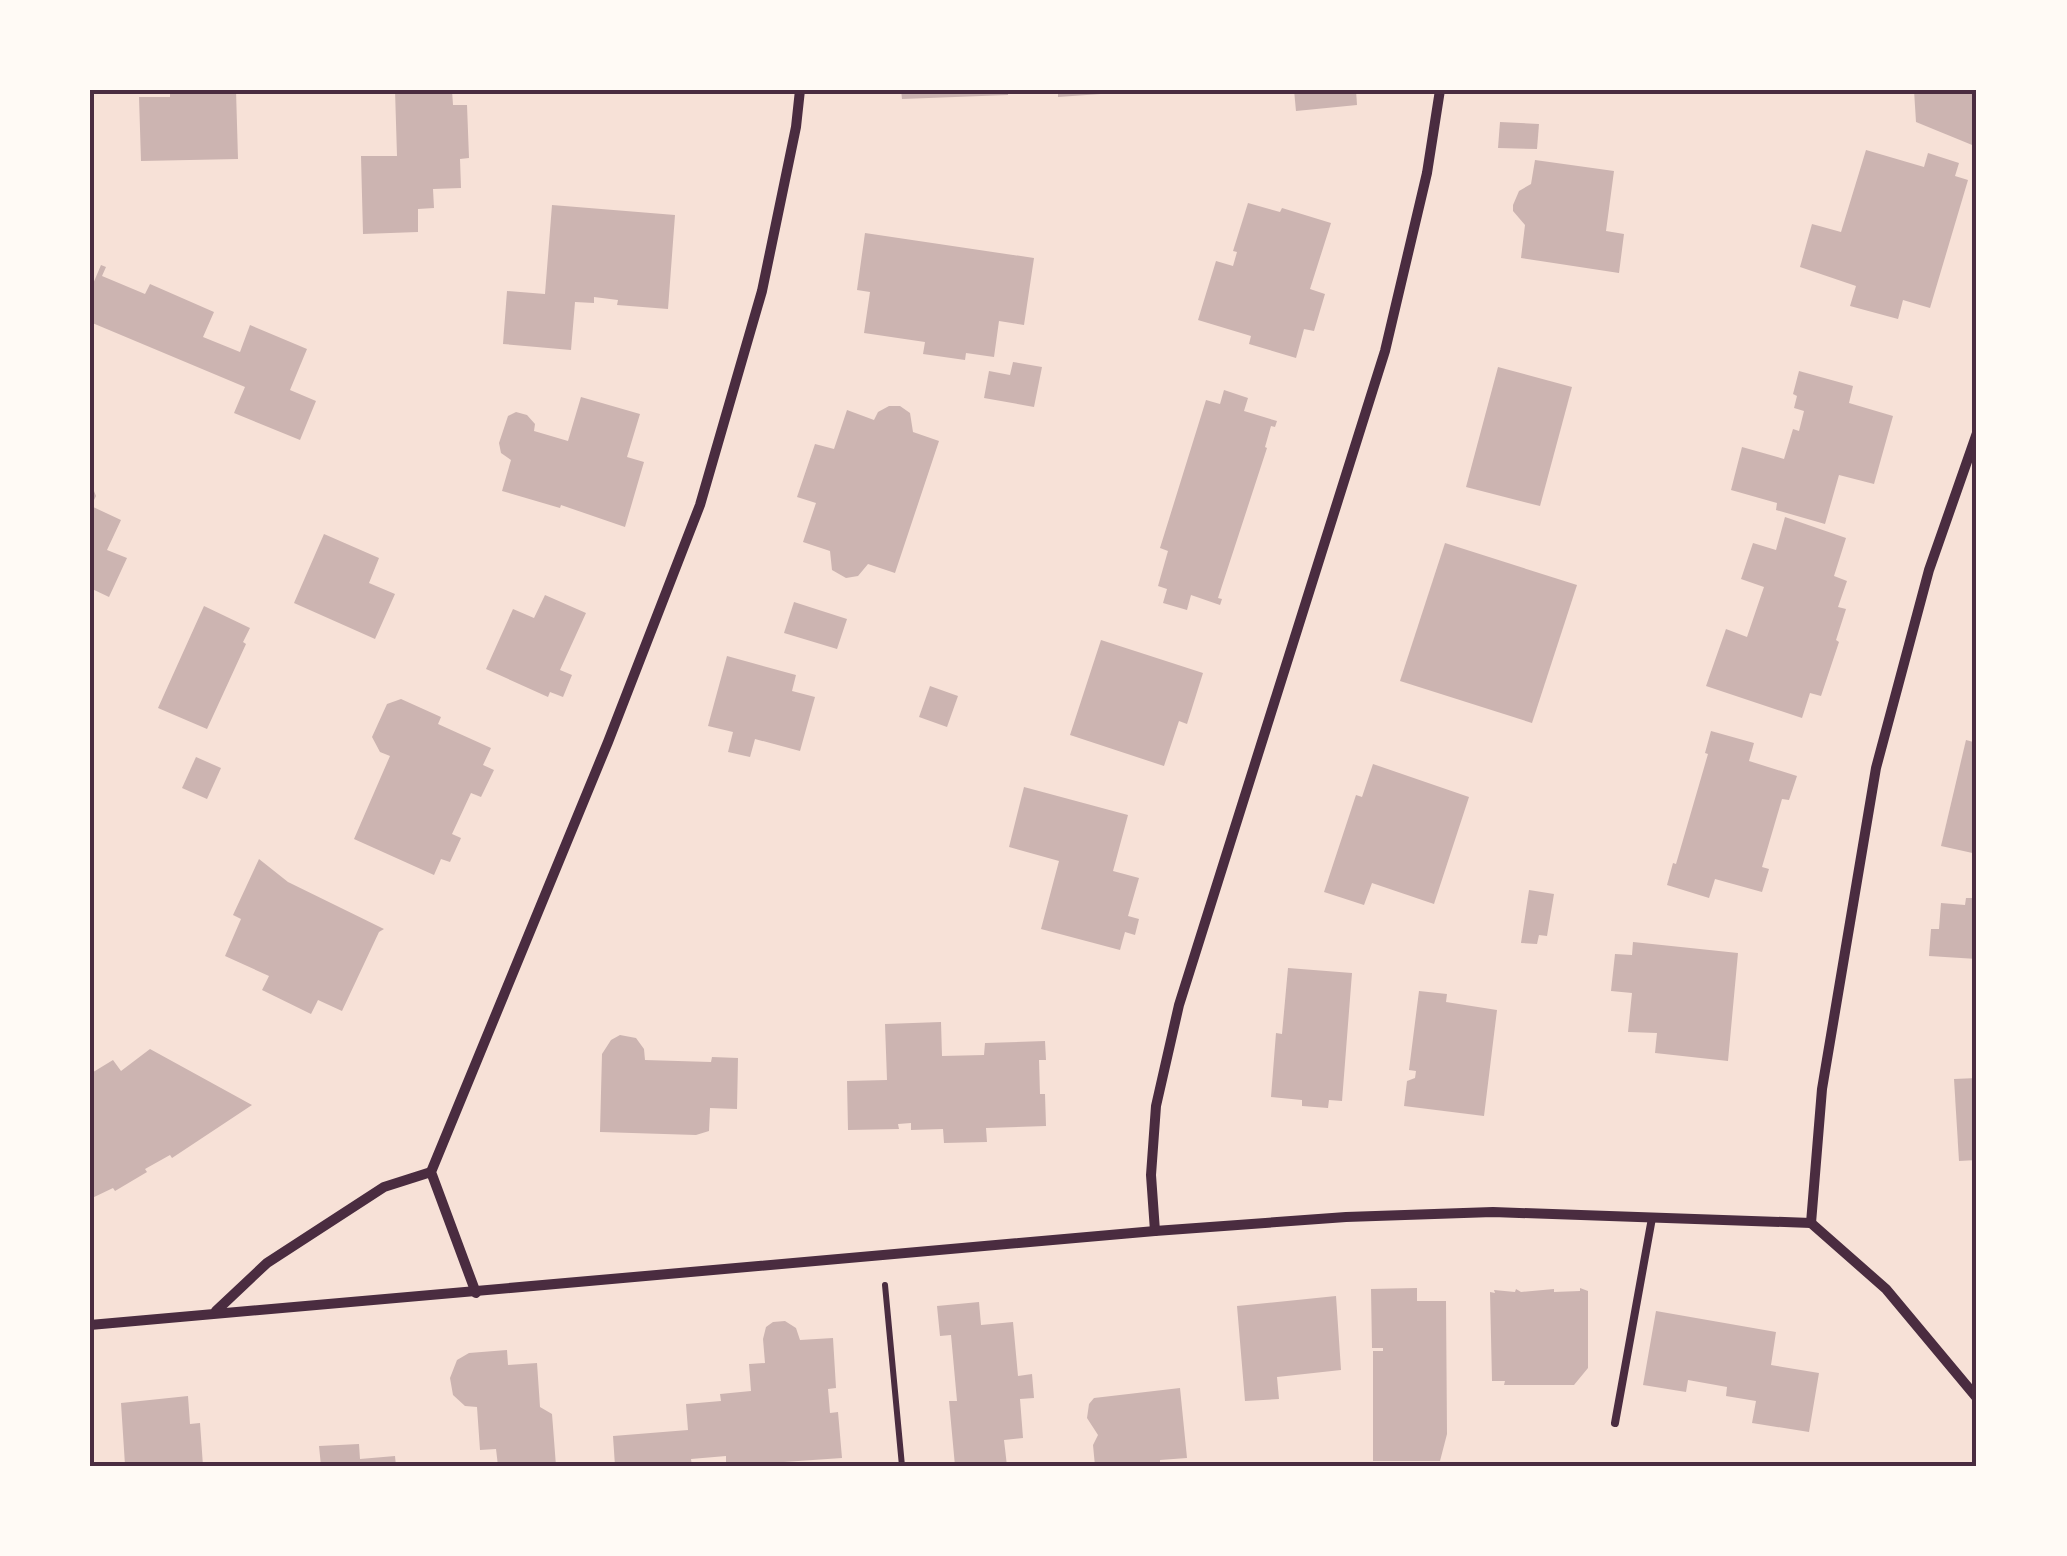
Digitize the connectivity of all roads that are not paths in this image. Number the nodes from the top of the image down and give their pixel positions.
1 (800, 90) edge
2 (1440, 90) edge
3 (1977, 433) edge
4 (431, 1172) junction
5 (1652, 1218) junction
6 (1810, 1223) junction
7 (1155, 1230) junction
8 (476, 1292) junction
9 (214, 1312) junction
10 (90, 1325) edge
11 (1977, 1398) edge
12 (1615, 1423) dead end

1 - 4 street
2 - 7 street
3 - 6 street
4 - 8 street
4 - 9 street
5 - 6 street
5 - 7 street
5 - 12 lane
6 - 11 street
7 - 8 street
8 - 9 street
9 - 10 street

